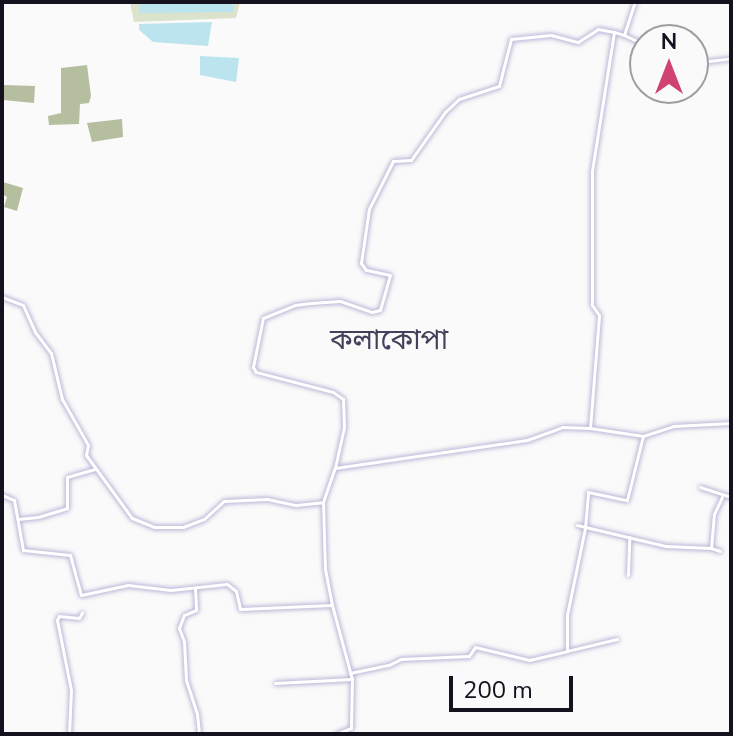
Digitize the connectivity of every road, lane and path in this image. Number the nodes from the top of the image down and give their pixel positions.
1 (635, 2) edge
2 (614, 32) junction
3 (624, 35) junction
4 (629, 37) edge
5 (731, 58) edge
6 (709, 61) edge
7 (2, 297) edge
8 (731, 423) edge
9 (590, 428) junction
10 (643, 436) junction
11 (335, 468) junction
12 (96, 469) junction
13 (700, 487) dead end
14 (2, 495) edge
15 (722, 497) junction
16 (731, 497) edge
17 (323, 502) junction
18 (18, 519) junction
19 (577, 525) dead end
20 (585, 528) junction
21 (629, 537) junction
22 (711, 548) junction
23 (720, 551) dead end
24 (628, 575) dead end
25 (195, 588) junction
26 (332, 605) junction
27 (82, 613) dead end
28 (617, 639) dead end
29 (567, 651) junction
30 (350, 673) junction
31 (352, 679) junction
32 (275, 683) dead end
33 (69, 734) edge
34 (199, 734) edge
35 (336, 734) edge

1 - 3 street
2 - 3 street
2 - 9 street
2 - 11 street
3 - 4 street
5 - 6 street
7 - 12 street
8 - 10 street
9 - 10 street
9 - 11 street
10 - 20 street
11 - 17 street
12 - 17 street
12 - 18 street
13 - 15 street
14 - 18 street
15 - 16 street
15 - 22 street
17 - 26 street
18 - 25 street
19 - 20 street
20 - 21 street
20 - 29 street
21 - 22 street
21 - 24 street
22 - 23 street
25 - 26 street
25 - 34 street
26 - 30 street
27 - 33 street
28 - 29 street
29 - 30 street
30 - 31 street
31 - 32 street
31 - 35 street

